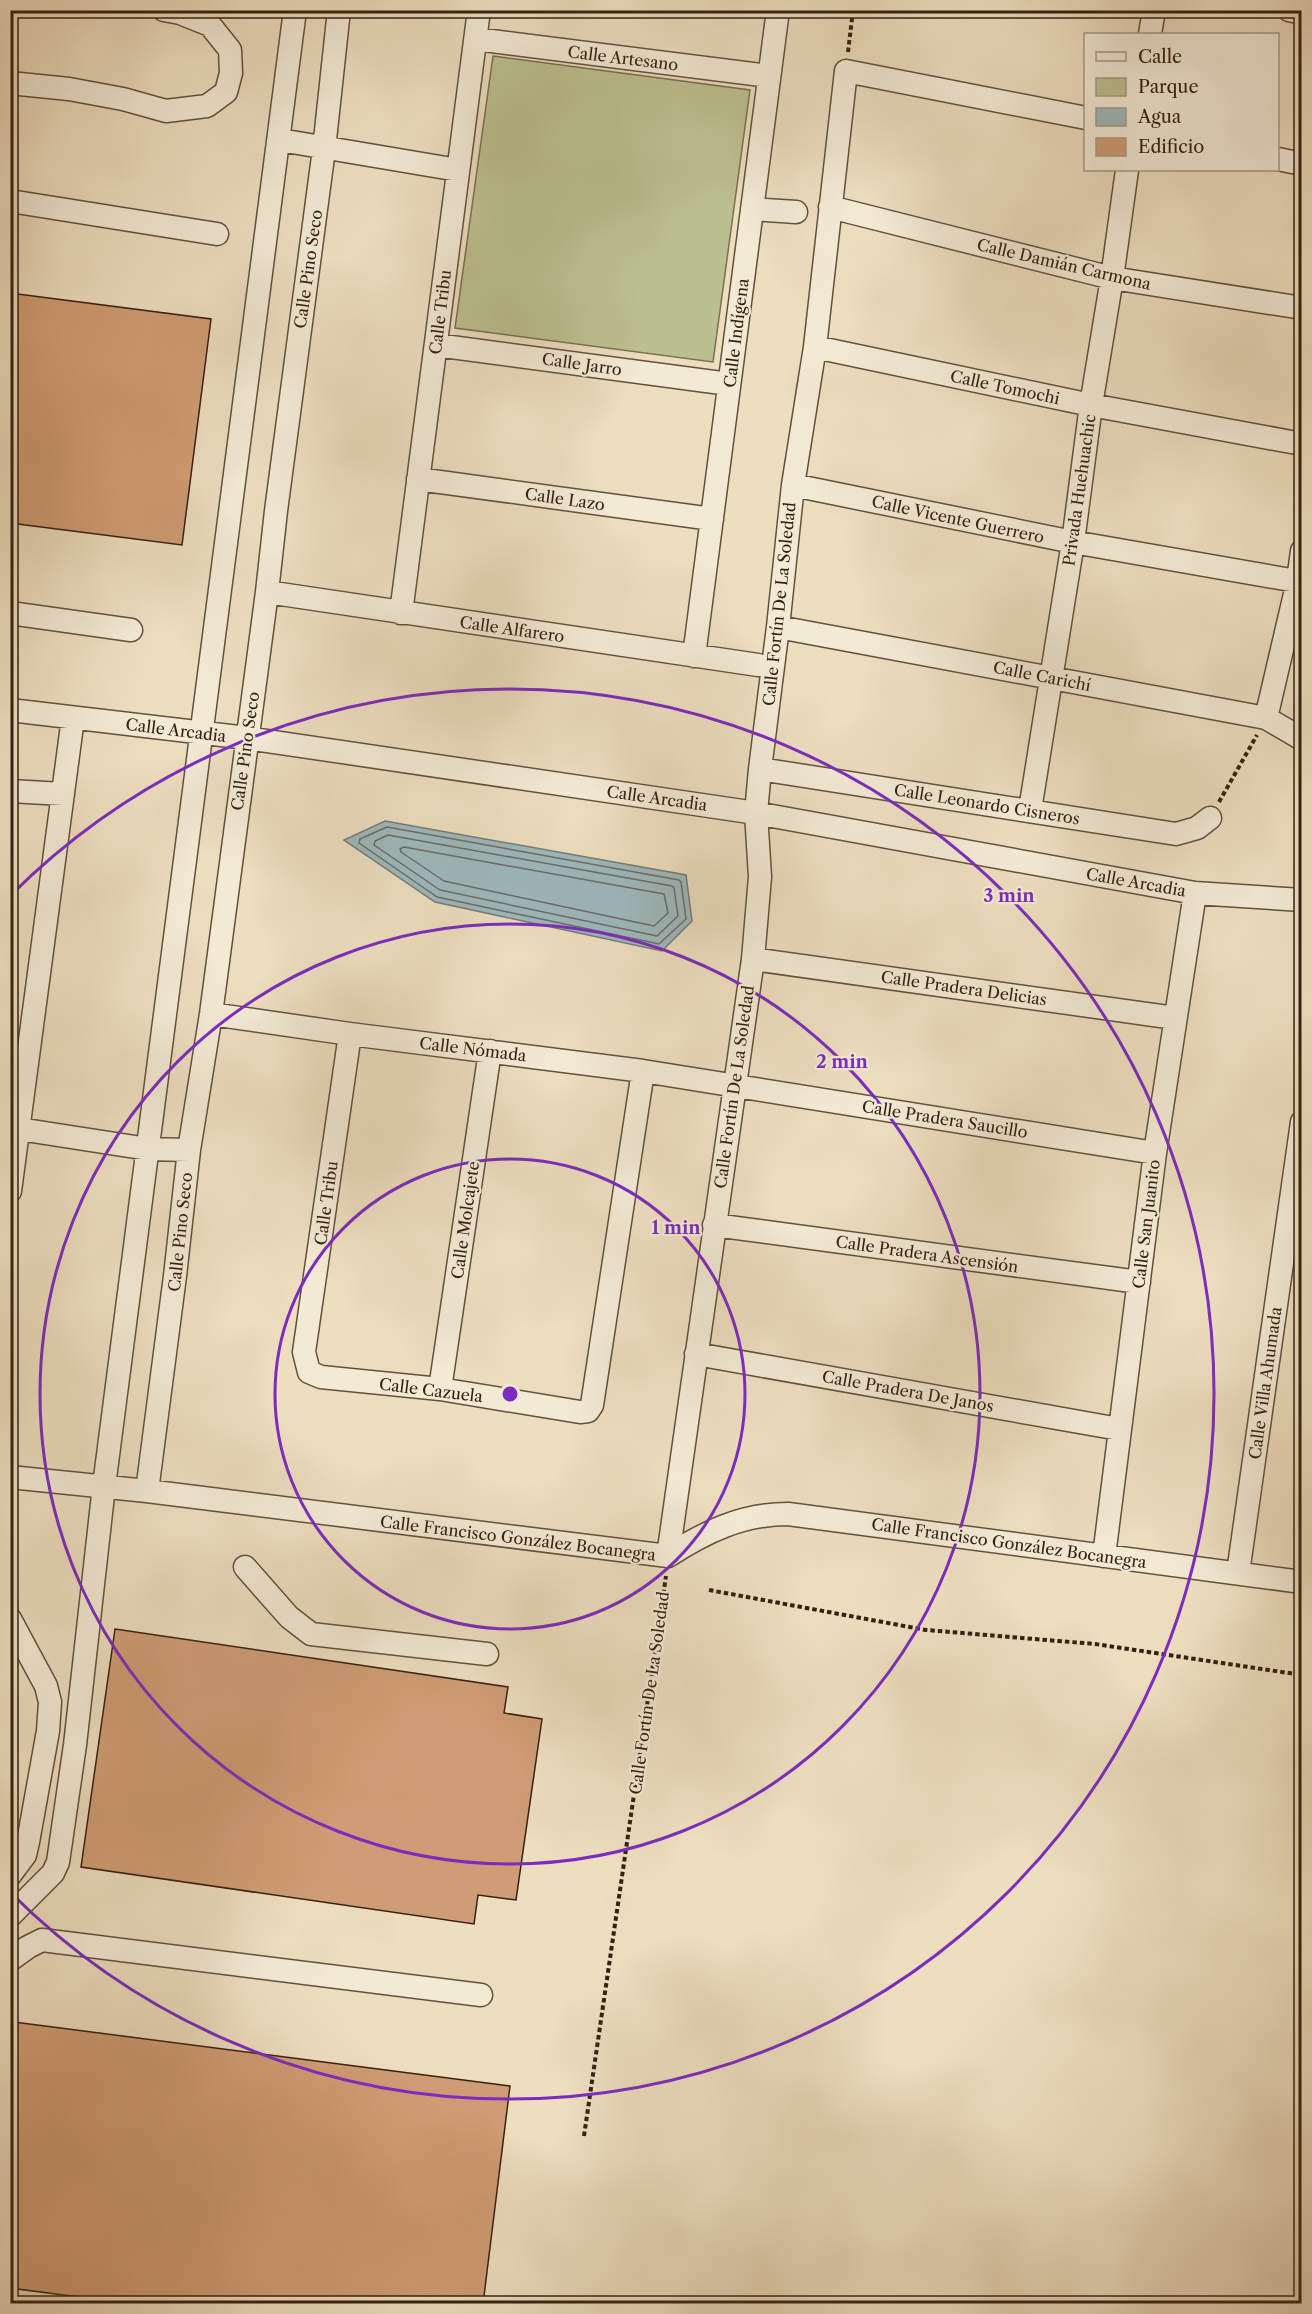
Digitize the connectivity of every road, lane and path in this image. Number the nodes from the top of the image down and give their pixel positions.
1 (164, 10) edge
2 (295, 10) edge
3 (339, 10) edge
4 (479, 10) edge
5 (778, 10) edge
6 (853, 10) edge
7 (1154, 10) edge
8 (1289, 10) edge
9 (1302, 13) edge
10 (1150, 33) edge
11 (476, 39) junction
12 (846, 71) junction
13 (770, 76) junction
14 (10, 83) edge
15 (1084, 118) edge
16 (280, 140) junction
17 (324, 149) junction
18 (1279, 159) edge
19 (1302, 164) edge
20 (458, 170) junction
21 (1126, 171) edge
22 (10, 201) edge
23 (830, 207) junction
24 (752, 209) junction
25 (796, 212) dead end
26 (217, 234) dead end
27 (1112, 278) junction
28 (1302, 308) edge
29 (436, 345) junction
30 (815, 347) junction
31 (729, 384) junction
32 (1091, 405) junction
33 (1302, 444) edge
34 (418, 479) junction
35 (793, 485) junction
36 (712, 519) junction
37 (1073, 542) junction
38 (1302, 551) edge
39 (1300, 581) edge
40 (267, 592) junction
41 (10, 613) edge
42 (401, 613) junction
43 (778, 627) junction
44 (131, 630) dead end
45 (694, 656) junction
46 (758, 665) dead end
47 (1051, 678) junction
48 (10, 710) edge
49 (73, 718) junction
50 (1266, 718) junction
51 (202, 734) junction
52 (247, 738) junction
53 (1302, 739) edge
54 (760, 769) junction
55 (10, 791) edge
56 (63, 794) junction
57 (1030, 810) junction
58 (756, 813) junction
59 (1210, 819) joint
60 (1195, 893) junction
61 (1302, 900) edge
62 (753, 959) junction
63 (212, 1014) junction
64 (1175, 1018) junction
65 (350, 1034) junction
66 (490, 1051) junction
67 (643, 1071) junction
68 (735, 1085) junction
69 (1302, 1122) edge
70 (19, 1129) junction
71 (148, 1149) junction
72 (189, 1150) junction
73 (1155, 1153) junction
74 (10, 1191) edge
75 (714, 1225) junction
76 (1139, 1282) junction
77 (696, 1354) junction
78 (309, 1372) joint
79 (440, 1389) junction
80 (1119, 1429) junction
81 (10, 1477) edge
82 (104, 1486) junction
83 (147, 1491) junction
84 (1104, 1556) junction
85 (668, 1557) junction
86 (245, 1567) dead end
87 (1238, 1573) junction
88 (1302, 1582) edge
89 (709, 1590) dead end
90 (10, 1619) edge
91 (487, 1654) dead end
92 (1302, 1675) edge
93 (10, 1875) edge
94 (10, 1916) edge
95 (10, 1960) edge
96 (481, 1995) dead end
97 (584, 2136) dead end

1 - 14 street
2 - 16 street
3 - 17 street, Calle Pino Seco
4 - 11 street, Calle Tribu
5 - 13 street, Calle Indígena
6 - 12 path
7 - 10 street
8 - 9 street
11 - 13 street, Calle Artesano
11 - 20 street, Calle Tribu
12 - 15 street
12 - 23 street, Calle Fortín De La Soledad
13 - 24 street, Calle Indígena
16 - 17 street
16 - 51 street
17 - 20 street
17 - 40 street, Calle Pino Seco
18 - 19 street
20 - 29 street, Calle Tribu
21 - 27 street, Privada Huehuachic
22 - 26 street
23 - 27 street, Calle Damián Carmona
23 - 30 street, Calle Fortín De La Soledad
24 - 25 street
24 - 31 street, Calle Indígena
27 - 28 street, Calle Damián Carmona
27 - 32 street, Privada Huehuachic
29 - 31 street, Calle Jarro
29 - 34 street, Calle Tribu
30 - 32 street, Calle Tomochi
30 - 35 street, Calle Fortín De La Soledad
31 - 36 street, Calle Indígena
32 - 33 street, Calle Tomochi
32 - 37 street, Privada Huehuachic
34 - 36 street, Calle Lazo
34 - 42 street, Calle Tribu
35 - 37 street, Calle Vicente Guerrero
35 - 43 street, Calle Fortín De La Soledad
36 - 45 street, Calle Indígena
37 - 39 street, Calle Vicente Guerrero
37 - 47 street, Privada Huehuachic
38 - 39 street
39 - 50 street
40 - 42 street, Calle Alfarero
40 - 52 street, Calle Pino Seco
41 - 44 street
42 - 45 street, Calle Alfarero
43 - 47 street, Calle Carichí
43 - 54 street, Calle Fortín De La Soledad
45 - 46 street, Calle Alfarero
47 - 50 street, Calle Carichí
47 - 57 street, Privada Huehuachic
48 - 49 street, Calle Arcadia
49 - 51 street, Calle Arcadia
49 - 56 street
50 - 53 street, Calle Carichí
50 - 59 path
51 - 52 street, Calle Arcadia
51 - 71 street
52 - 58 street, Calle Arcadia
52 - 63 street, Calle Pino Seco
54 - 57 street, Calle Leonardo Cisneros
54 - 58 street, Calle Fortín De La Soledad
55 - 56 street
56 - 70 street
57 - 59 street, Calle Leonardo Cisneros
58 - 60 street, Calle Arcadia
58 - 62 street, Calle Fortín De La Soledad
60 - 61 street, Calle Arcadia
60 - 64 street, Calle San Juanito
62 - 64 street, Calle Pradera Delicias
62 - 68 street, Calle Fortín De La Soledad
63 - 65 street, Calle Nómada
63 - 72 street, Calle Pino Seco
64 - 73 street, Calle San Juanito
65 - 66 street, Calle Nómada
65 - 78 street, Calle Tribu
66 - 67 street, Calle Nómada
66 - 79 street, Calle Molcajete
67 - 68 street, Calle Nómada
67 - 79 street, Calle Cazuela
68 - 73 street, Calle Pradera Saucillo
68 - 75 street, Calle Fortín De La Soledad
69 - 87 street, Calle Villa Ahumada
70 - 71 street
70 - 74 street
71 - 72 street
71 - 82 street
72 - 83 street, Calle Pino Seco
73 - 76 street, Calle San Juanito
75 - 76 street, Calle Pradera Ascensión
75 - 77 street, Calle Fortín De La Soledad
76 - 80 street, Calle San Juanito
77 - 80 street, Calle Pradera De Janos
77 - 85 street, Calle Fortín De La Soledad
78 - 79 street, Calle Cazuela
80 - 84 street, Calle San Juanito
81 - 82 street, Calle Francisco González Bocanegra
82 - 83 street, Calle Francisco González Bocanegra
82 - 94 street
83 - 85 street, Calle Francisco González Bocanegra
84 - 85 street, Calle Francisco González Bocanegra
84 - 87 street, Calle Francisco González Bocanegra
85 - 97 path, Calle Fortín De La Soledad
86 - 91 street
87 - 88 street, Calle Francisco González Bocanegra
89 - 92 path
90 - 93 street
95 - 96 street

